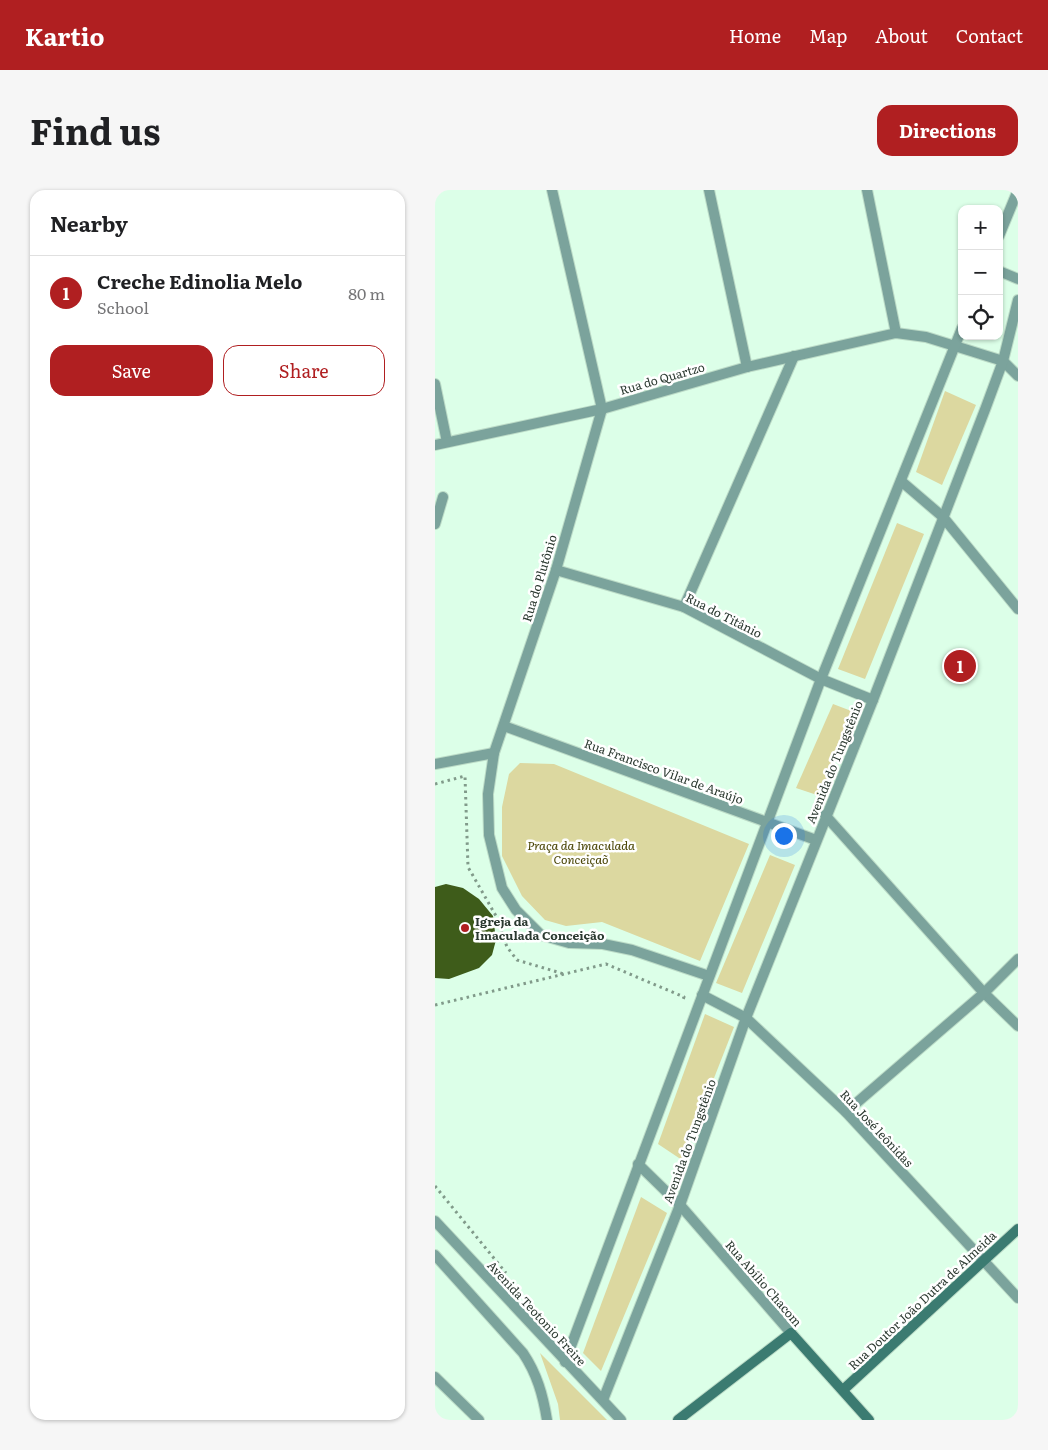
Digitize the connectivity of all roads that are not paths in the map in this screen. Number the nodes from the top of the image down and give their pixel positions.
1 (552, 190) edge
2 (709, 190) edge
3 (867, 190) edge
4 (1018, 190) edge
5 (1003, 226) edge
6 (1003, 273) edge
7 (1018, 279) edge
8 (1018, 300) edge
9 (896, 333) junction
10 (958, 337) edge
11 (954, 346) junction
12 (794, 356) junction
13 (1003, 361) junction
14 (747, 367) junction
15 (1018, 376) edge
16 (435, 384) edge
17 (601, 409) junction
18 (447, 442) junction
19 (435, 444) edge
20 (901, 481) junction
21 (443, 497) dead end
22 (943, 517) junction
23 (435, 524) edge
24 (556, 570) junction
25 (684, 607) junction
26 (1018, 609) edge
27 (821, 679) junction
28 (873, 700) junction
29 (505, 726) junction
30 (494, 753) junction
31 (435, 764) edge
32 (825, 815) junction
33 (766, 822) junction
34 (816, 840) junction
35 (1018, 959) edge
36 (709, 976) junction
37 (984, 992) junction
38 (702, 994) junction
39 (746, 1018) junction
40 (1018, 1026) edge
41 (846, 1112) junction
42 (638, 1164) junction
43 (680, 1205) junction
44 (435, 1221) edge
45 (1018, 1228) edge
46 (439, 1233) edge
47 (435, 1255) edge
48 (984, 1262) junction
49 (1018, 1298) edge
50 (791, 1333) junction
51 (565, 1362) junction
52 (435, 1377) edge
53 (843, 1390) junction
54 (603, 1400) junction
55 (479, 1420) edge
56 (547, 1420) edge
57 (621, 1420) edge
58 (678, 1420) edge
59 (869, 1420) edge

1 - 17 street
2 - 14 street
3 - 9 street
4 - 5 street
6 - 7 street
8 - 13 street, Avenida do Tungstênio
9 - 11 street
9 - 12 street, Rua do Quartzo
10 - 11 street
11 - 13 street
11 - 20 street
12 - 14 street, Rua do Quartzo
12 - 25 street
13 - 15 street
13 - 22 street, Avenida do Tungstênio
14 - 17 street, Rua do Quartzo
16 - 18 street
17 - 18 street, Rua do Quartzo
17 - 24 street, Rua do Plutônio
18 - 19 street, Rua do Quartzo
20 - 22 street
20 - 27 street
21 - 23 street
22 - 26 street
22 - 28 street, Avenida do Tungstênio
24 - 25 street, Rua do Titânio
24 - 29 street, Rua do Plutônio
25 - 27 street, Rua do Titânio
27 - 28 street, Rua do Titânio
27 - 33 street
28 - 32 street, Avenida do Tungstênio
29 - 30 street, Rua do Plutônio
29 - 33 street, Rua Francisco Vilar de Araújo
30 - 31 street
30 - 36 street
32 - 34 street, Avenida do Tungstênio
32 - 37 street
33 - 34 street, Rua Francisco Vilar de Araújo
33 - 36 street
34 - 39 street, Avenida do Tungstênio
35 - 37 street
36 - 38 street
37 - 40 street
37 - 41 street
38 - 39 street, Rua José leônidas
38 - 42 street
39 - 41 street, Rua José leônidas
39 - 43 street, Avenida do Tungstênio
41 - 48 street, Rua José leônidas
42 - 43 street, Rua Abílio Chacom
42 - 51 street
43 - 50 street, Rua Abílio Chacom
43 - 54 street, Avenida do Tungstênio
44 - 46 street, Avenida Teotonio Freire
45 - 48 main road, Rua Doutor João Dutra de Almeida
46 - 51 street, Avenida Teotonio Freire
47 - 56 street
48 - 49 street, Rua José leônidas
48 - 53 main road, Rua Doutor João Dutra de Almeida
50 - 53 main road, Rua Abílio Chacom
50 - 58 main road
51 - 54 street, Avenida Teotonio Freire
52 - 55 street
53 - 59 main road, Rua Abílio Chacom
54 - 57 street, Avenida Teotonio Freire

